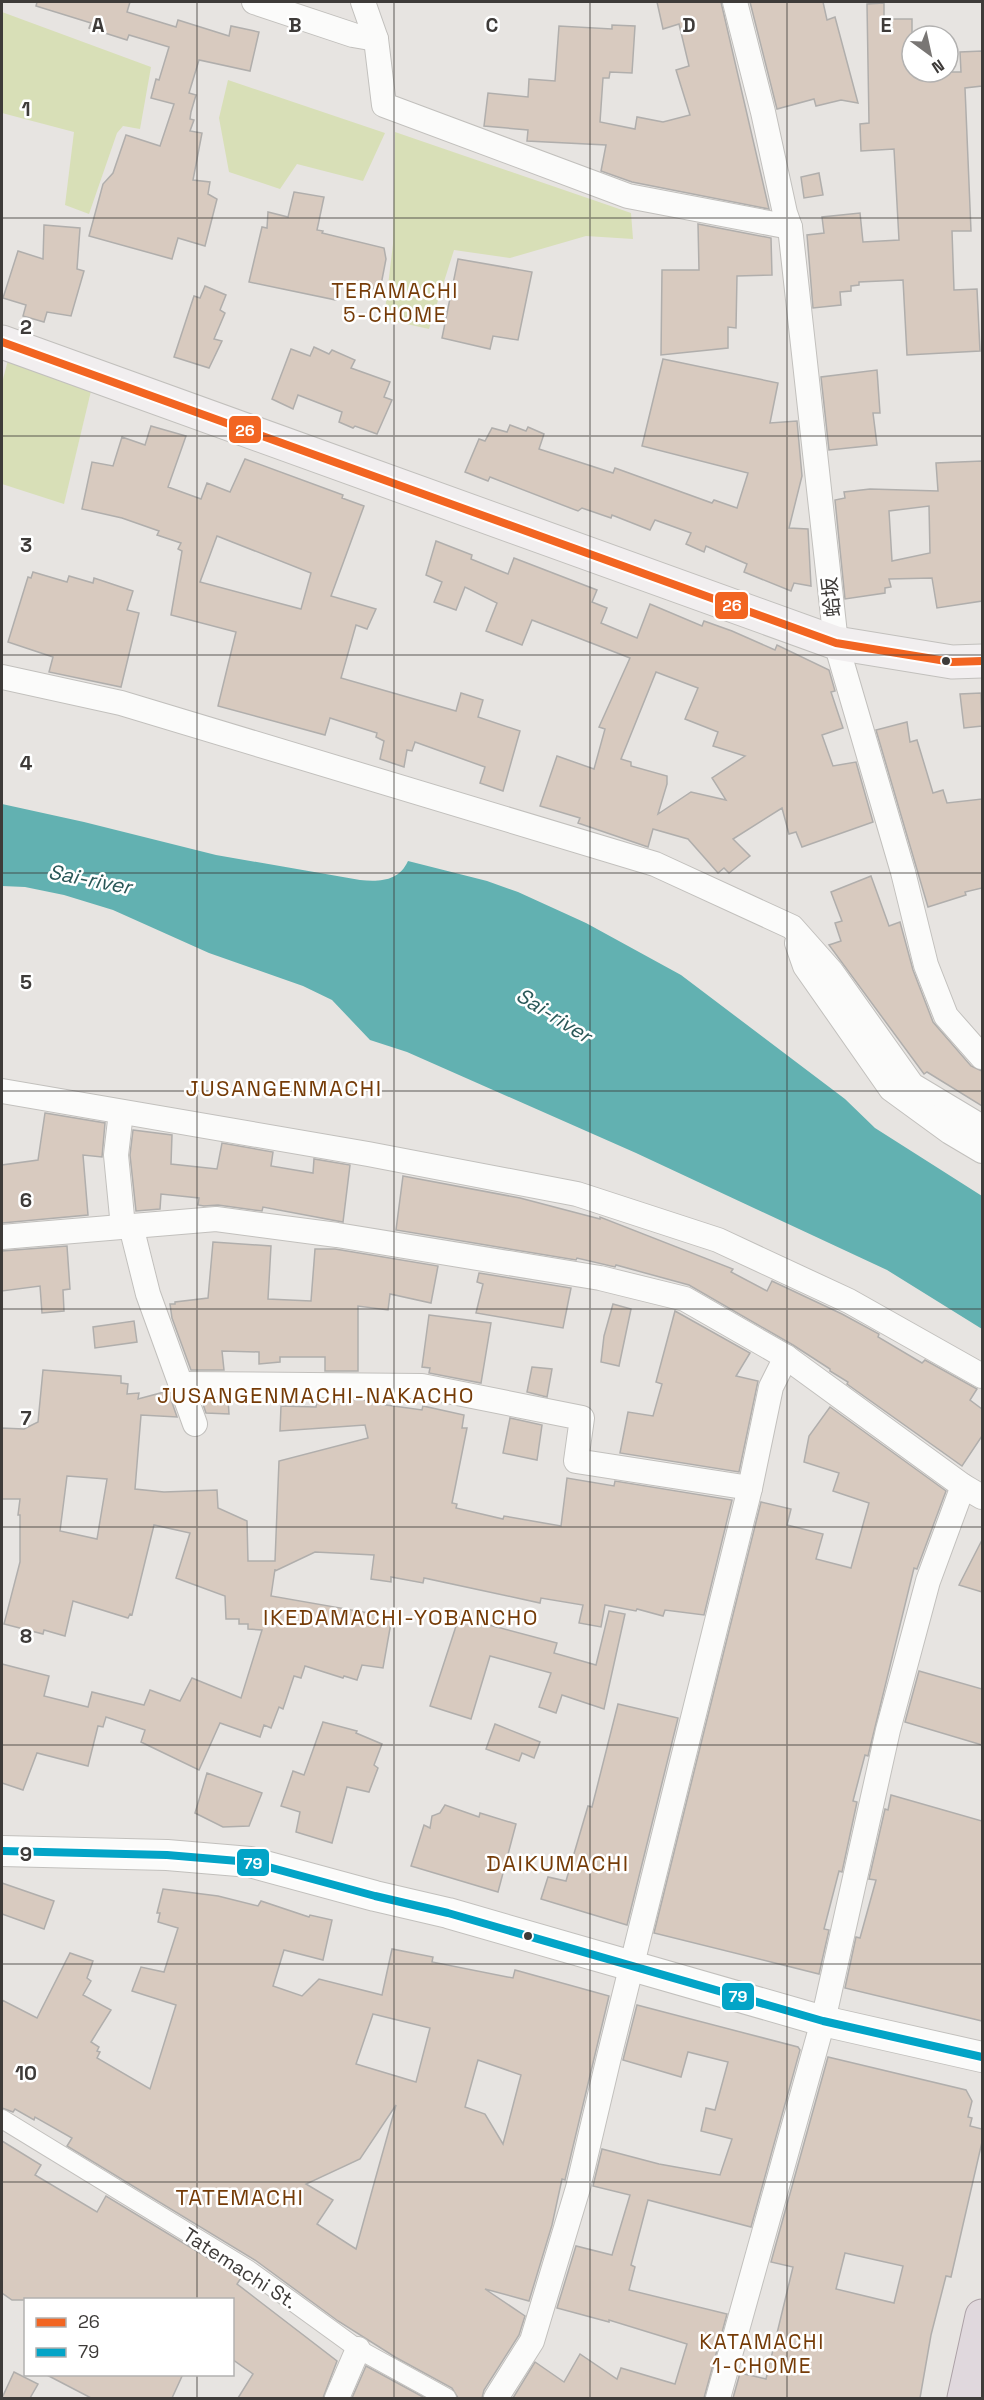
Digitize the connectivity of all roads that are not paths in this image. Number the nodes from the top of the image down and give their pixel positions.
1 (254, 2) edge
2 (363, 2) edge
3 (735, 2) edge
4 (376, 39) junction
5 (790, 227) junction
6 (2, 342) edge
7 (836, 643) junction
8 (982, 661) edge
9 (2, 677) edge
10 (792, 927) junction
11 (982, 1057) edge
12 (2, 1091) edge
13 (121, 1112) junction
14 (982, 1127) edge
15 (982, 1151) edge
16 (127, 1226) junction
17 (2, 1237) edge
18 (786, 1357) junction
19 (982, 1376) edge
20 (182, 1384) junction
21 (195, 1425) dead end
22 (750, 1488) junction
23 (973, 1491) edge
24 (2, 1851) edge
25 (632, 1965) junction
26 (823, 2022) junction
27 (982, 2057) edge
28 (2, 2119) edge
29 (982, 2316) edge
30 (358, 2349) junction
31 (337, 2398) edge
32 (447, 2398) edge
33 (496, 2398) edge
34 (718, 2398) edge
35 (964, 2398) edge

1 - 4 street
2 - 4 street
3 - 5 street, 蛤坂
4 - 5 street
5 - 7 street, 蛤坂
6 - 7 main road
7 - 8 main road
7 - 11 street, 蛤坂
9 - 10 street
10 - 14 street
10 - 15 street
12 - 13 street
13 - 16 street
13 - 19 street
16 - 17 street
16 - 18 street
16 - 20 street
18 - 22 street
18 - 23 street
20 - 21 street
20 - 22 street
22 - 25 street
23 - 26 street
24 - 25 street
25 - 26 street
25 - 33 street
26 - 27 street
26 - 34 street
28 - 30 street, Tatemachi St.
29 - 35 highway
30 - 31 street
30 - 32 street, Tatemachi St.

